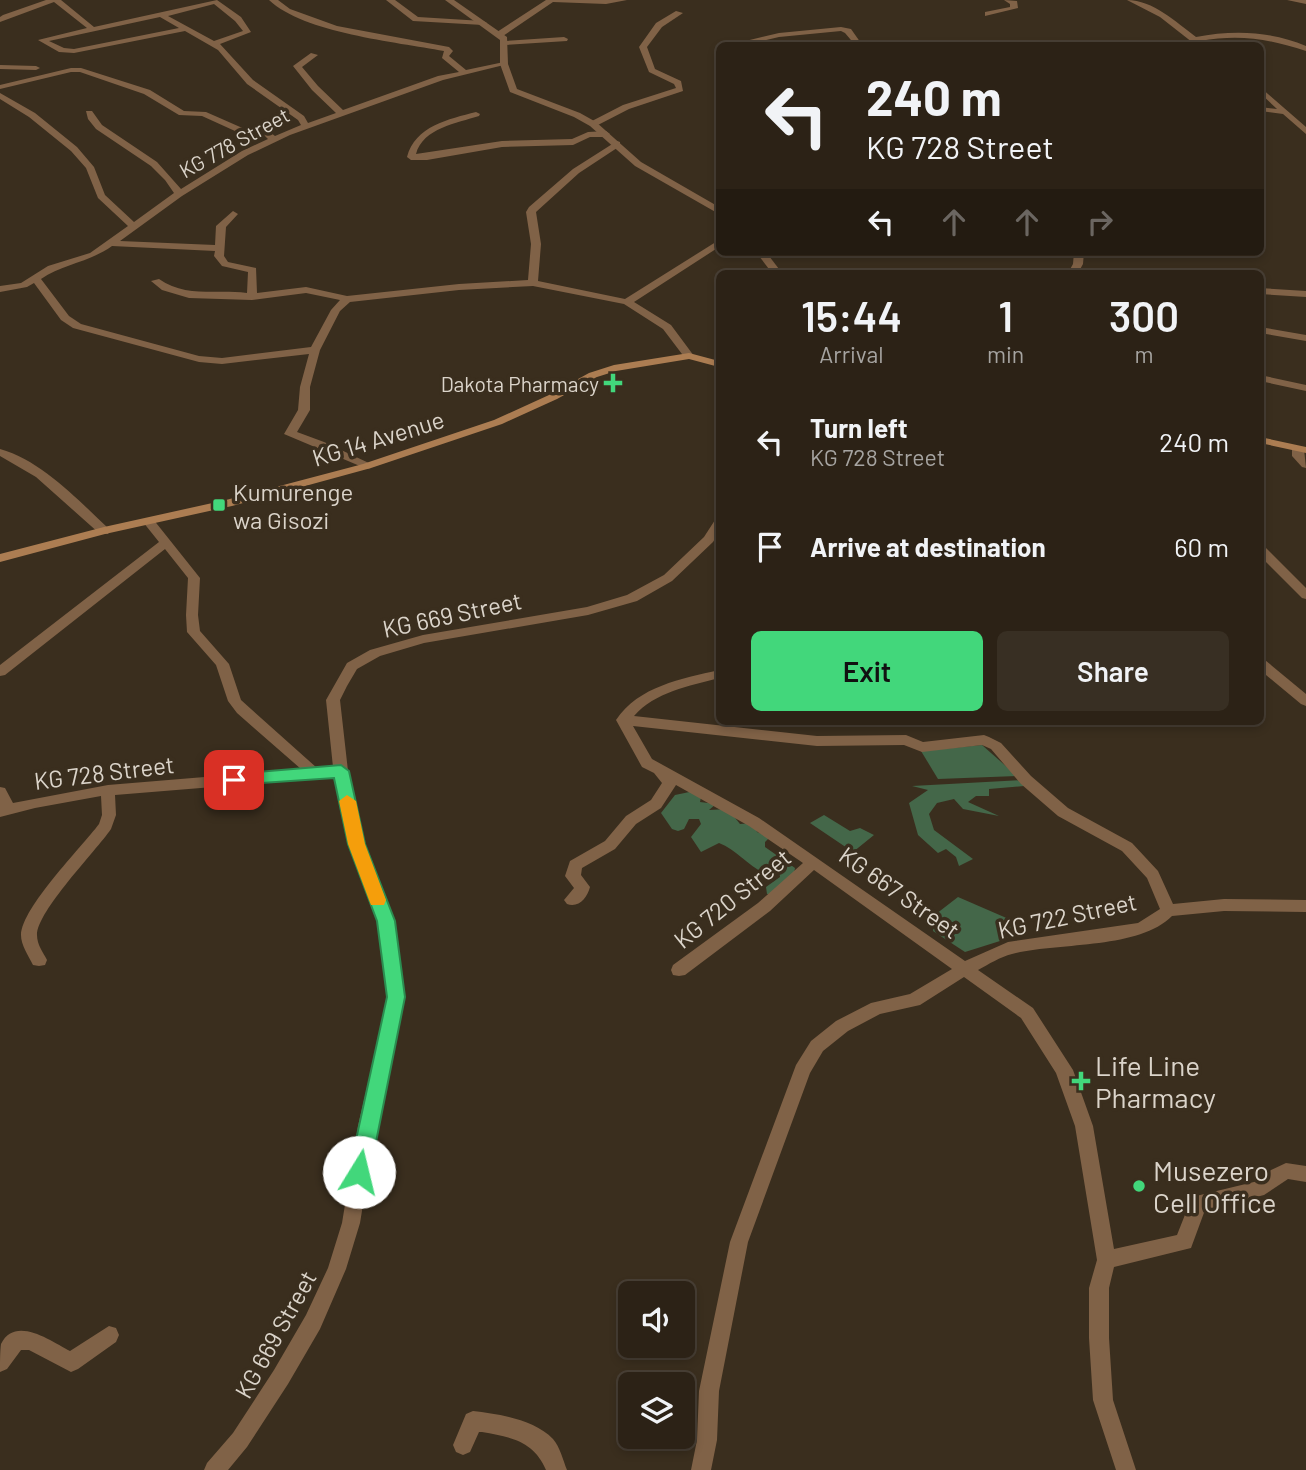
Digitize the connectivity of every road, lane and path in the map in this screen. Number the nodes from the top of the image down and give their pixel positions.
1 (54, 0) edge
2 (273, 0) edge
3 (390, 0) edge
4 (449, 0) edge
5 (551, 0) edge
6 (623, 0) edge
7 (1008, 0) edge
8 (1131, 0) edge
9 (1291, 0) edge
10 (214, 1) edge
11 (1306, 2) edge
12 (679, 13) dead end
13 (988, 14) dead end
14 (161, 15) junction
15 (0, 20) edge
16 (483, 23) junction
17 (91, 28) junction
18 (186, 29) junction
19 (500, 34) junction
20 (564, 39) dead end
21 (747, 42) edge
22 (856, 42) edge
23 (1198, 42) edge
24 (505, 43) junction
25 (214, 44) junction
26 (1306, 49) edge
27 (314, 55) dead end
28 (504, 64) junction
29 (0, 67) edge
30 (36, 68) dead end
31 (464, 72) junction
32 (0, 87) edge
33 (1264, 93) edge
34 (0, 95) edge
35 (1264, 109) edge
36 (340, 112) junction
37 (1285, 112) junction
38 (89, 113) dead end
39 (476, 114) dead end
40 (593, 124) junction
41 (305, 125) junction
42 (1306, 131) edge
43 (606, 134) junction
44 (274, 140) junction
45 (617, 144) junction
46 (178, 194) junction
47 (716, 210) edge
48 (233, 214) dead end
49 (134, 228) junction
50 (111, 243) junction
51 (716, 245) edge
52 (219, 248) junction
53 (764, 256) edge
54 (775, 270) edge
55 (35, 278) junction
56 (156, 281) dead end
57 (533, 283) junction
58 (0, 289) edge
59 (1264, 292) edge
60 (1306, 294) edge
61 (253, 297) junction
62 (347, 299) junction
63 (627, 303) junction
64 (1264, 331) edge
65 (1306, 338) edge
66 (315, 350) junction
67 (689, 356) junction
68 (716, 363) edge
69 (1264, 380) edge
70 (1306, 388) edge
71 (1264, 441) edge
72 (1302, 449) edge
73 (0, 452) edge
74 (1306, 464) edge
75 (368, 466) junction
76 (149, 522) junction
77 (716, 528) edge
78 (104, 531) junction
79 (165, 543) junction
80 (1264, 553) edge
81 (0, 558) edge
82 (1306, 595) edge
83 (1264, 666) edge
84 (0, 672) edge
85 (716, 675) edge
86 (1306, 701) edge
87 (622, 720) junction
88 (647, 763) junction
89 (341, 771) junction
90 (314, 773) junction
91 (108, 790) junction
92 (0, 792) edge
93 (4, 810) edge
94 (813, 862) junction
95 (572, 900) dead end
96 (1306, 906) edge
97 (1168, 910) junction
98 (39, 960) dead end
99 (966, 968) junction
100 (679, 971) dead end
101 (1306, 1174) edge
102 (1106, 1260) junction
103 (109, 1335) dead end
104 (0, 1362) edge
105 (463, 1445) dead end
106 (214, 1470) edge
107 (556, 1470) edge
108 (701, 1470) edge
109 (1126, 1470) edge

1 - 15 street
1 - 17 street
2 - 31 street
3 - 16 street
4 - 16 street
5 - 6 street
5 - 19 street
7 - 13 street
8 - 23 street
9 - 11 street
10 - 14 street
10 - 25 street
12 - 40 street
14 - 17 street
14 - 18 street
16 - 19 street
17 - 18 street
18 - 25 street
19 - 24 street
20 - 24 street
21 - 22 street
23 - 26 street
24 - 28 street
25 - 41 street
27 - 36 street
28 - 31 street, KG 778 Street
28 - 40 street
29 - 30 street
31 - 36 street, KG 778 Street
32 - 44 street
33 - 37 street
34 - 49 street
35 - 37 street
36 - 41 street, KG 778 Street
37 - 42 street
38 - 46 street
39 - 43 street
40 - 43 street
41 - 44 street, KG 778 Street
43 - 45 street
44 - 46 street, KG 778 Street
45 - 47 street
45 - 57 street
46 - 49 street, KG 778 Street
48 - 52 street
49 - 50 street, KG 778 Street
50 - 52 street
50 - 55 street, KG 778 Street
51 - 63 street
52 - 61 street
53 - 54 street
55 - 58 street, KG 778 Street
55 - 66 street
56 - 61 street
57 - 62 street
57 - 63 street
59 - 60 street
61 - 62 street
62 - 66 street
63 - 67 street
64 - 65 street
66 - 75 street
67 - 68 main road, KG 14 Avenue
67 - 75 main road, KG 14 Avenue
69 - 70 street
71 - 72 main road
72 - 74 street
73 - 78 street
75 - 76 main road, KG 14 Avenue
76 - 78 main road, KG 14 Avenue
76 - 79 street
77 - 89 street, KG 669 Street
78 - 81 main road, KG 14 Avenue
79 - 84 street
79 - 90 street
80 - 82 street
83 - 86 street
85 - 87 street
87 - 88 street
87 - 97 street, KG 722 Street
88 - 94 street, KG 667 Street
88 - 95 street
89 - 90 street, KG 728 Street
89 - 106 street, KG 669 Street
90 - 91 street, KG 728 Street
91 - 93 street, KG 728 Street
91 - 98 street
92 - 93 street
94 - 99 street, KG 667 Street
94 - 100 street, KG 720 Street
96 - 97 street
97 - 99 street, KG 722 Street
99 - 102 street, KG 667 Street
99 - 108 street, KG 722 Street
101 - 102 street
102 - 109 street, KG 667 Street
103 - 104 street
105 - 107 street

